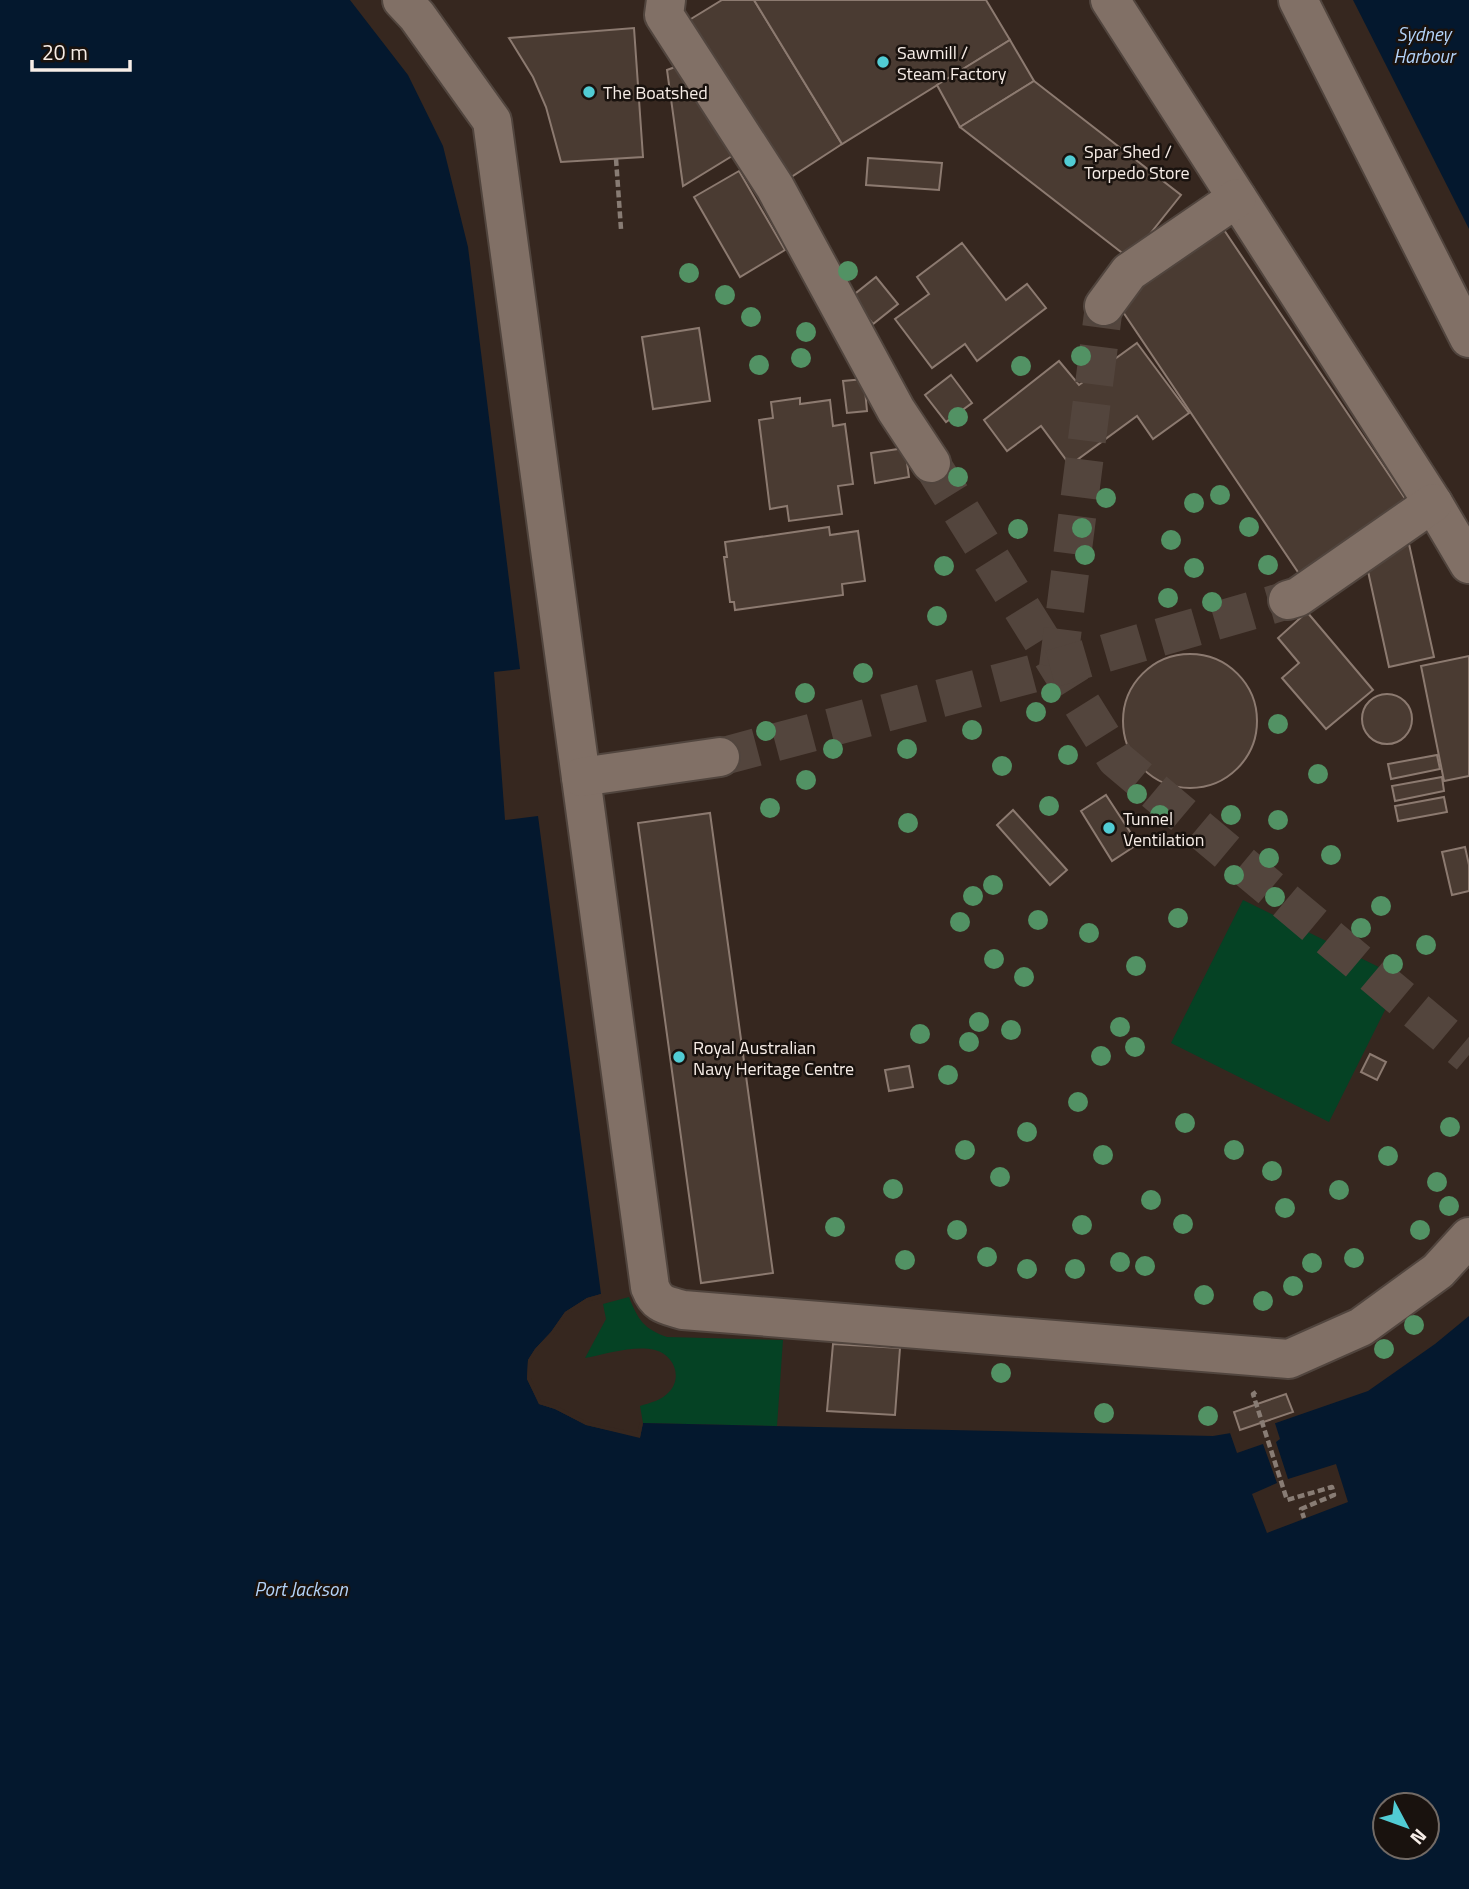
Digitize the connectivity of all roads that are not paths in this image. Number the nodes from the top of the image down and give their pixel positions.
1 (402, 0) edge
2 (666, 0) edge
3 (1110, 0) edge
4 (1297, 0) edge
5 (1237, 198) junction
6 (1104, 306) tunnel mouth
7 (1469, 338) edge
8 (930, 463) tunnel mouth
9 (1433, 503) junction
10 (1469, 564) edge
11 (1288, 600) tunnel mouth
12 (720, 757) tunnel mouth
13 (581, 777) junction
14 (1469, 1237) edge

1 - 13 lane
2 - 8 lane
3 - 5 lane
4 - 7 lane
5 - 6 lane
5 - 9 lane
9 - 10 lane
9 - 11 lane
12 - 13 lane
13 - 14 lane

